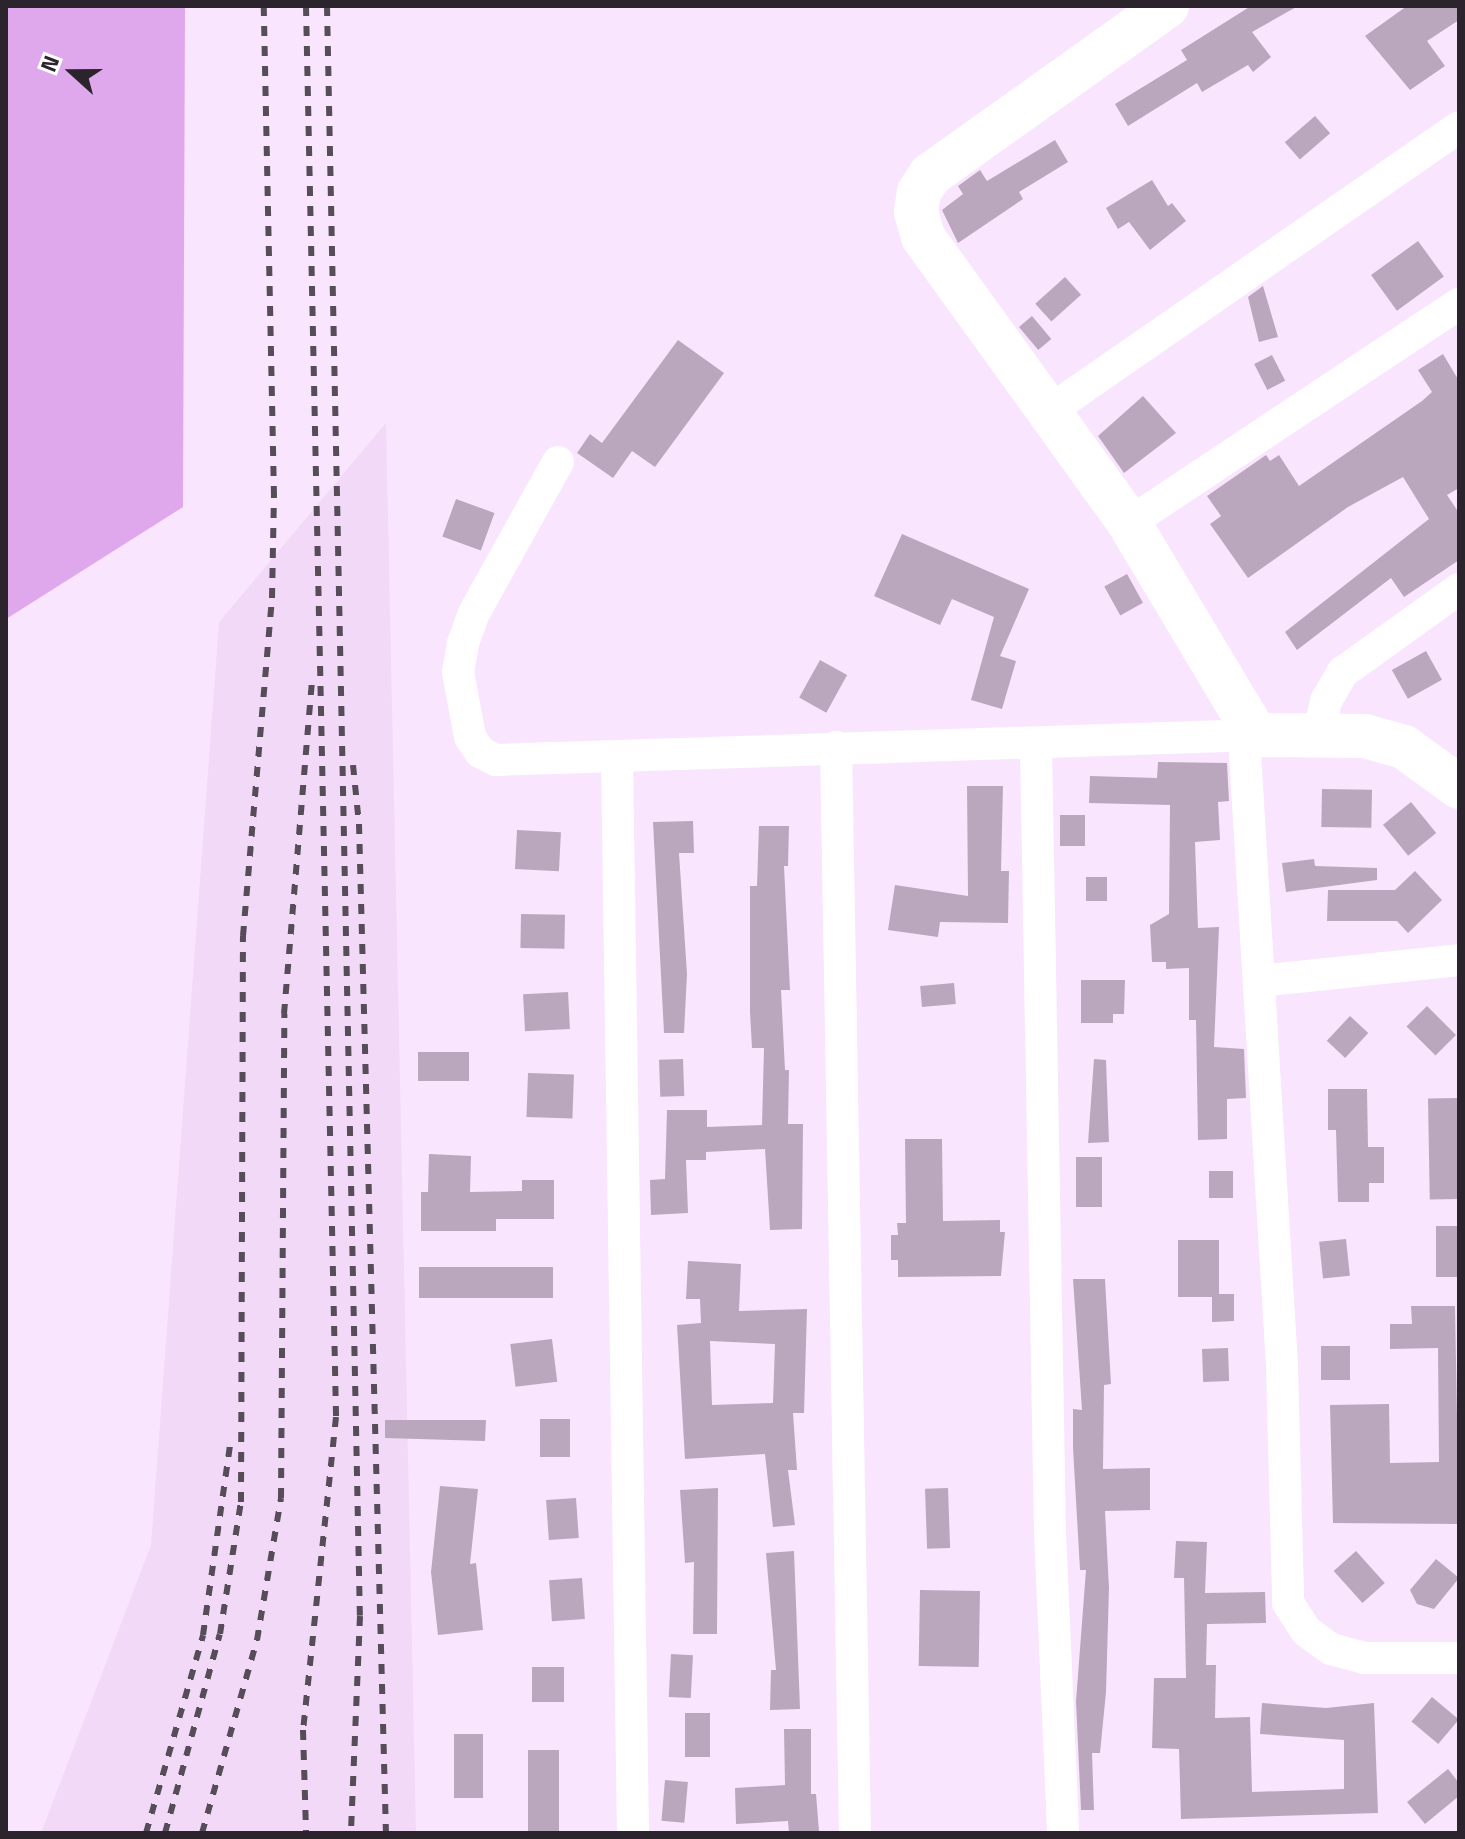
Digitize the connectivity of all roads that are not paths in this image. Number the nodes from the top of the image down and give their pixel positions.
1 (1167, 6) edge
2 (1459, 127) edge
3 (1459, 304) edge
4 (1052, 409) junction
5 (558, 462) dead end
6 (1129, 523) junction
7 (1459, 589) edge
8 (1319, 734) junction
9 (1250, 736) junction
10 (1036, 746) junction
11 (836, 747) junction
12 (617, 757) junction
13 (1459, 787) edge
14 (1459, 960) edge
15 (1260, 981) junction
16 (1459, 1658) edge
17 (633, 1833) edge
18 (855, 1833) edge
19 (1063, 1833) edge

1 - 4 street
2 - 4 street
3 - 6 street
4 - 6 street
5 - 12 street
6 - 9 street
7 - 8 street
8 - 9 street
8 - 13 street
9 - 10 street
9 - 15 street
10 - 11 street
10 - 19 street
11 - 12 street
11 - 18 street
12 - 17 street
14 - 15 street
15 - 16 street

